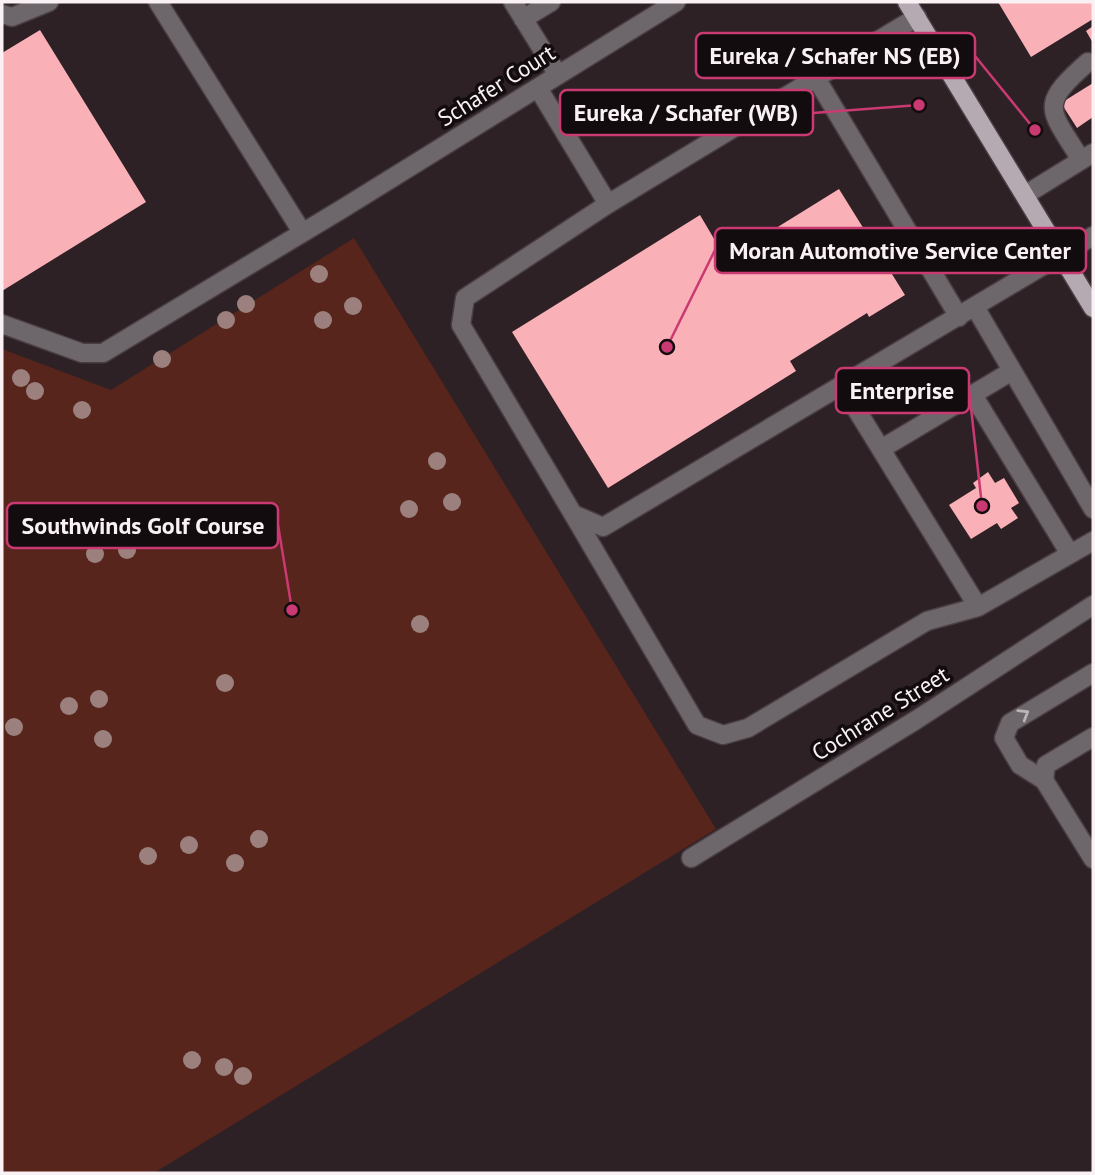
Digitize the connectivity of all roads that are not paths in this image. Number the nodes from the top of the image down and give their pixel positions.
1 (49, 2) edge
2 (158, 2) edge
3 (513, 2) edge
4 (551, 2) edge
5 (677, 2) edge
6 (912, 10) edge
7 (2, 14) edge
8 (523, 19) junction
9 (1088, 62) dead end
10 (558, 75) junction
11 (816, 78) junction
12 (538, 88) junction
13 (1087, 156) edge
14 (1025, 195) junction
15 (608, 204) junction
16 (302, 232) junction
17 (1093, 236) edge
18 (1062, 256) junction
19 (1093, 308) edge
20 (967, 312) junction
21 (2, 324) edge
22 (1012, 371) junction
23 (842, 386) junction
24 (973, 395) junction
25 (881, 449) junction
26 (1093, 509) edge
27 (573, 514) junction
28 (1093, 541) edge
29 (1070, 554) junction
30 (1093, 605) edge
31 (978, 607) junction
32 (1093, 673) edge
33 (1093, 737) edge
34 (1045, 772) junction
35 (691, 858) dead end
36 (1093, 859) edge

1 - 7 street
2 - 16 street
3 - 8 street
4 - 8 street
5 - 10 street, Schafer Court
6 - 11 street
6 - 14 main road
8 - 10 street
9 - 13 street
10 - 12 street, Schafer Court
11 - 15 street
11 - 20 street
12 - 15 street
12 - 16 street, Schafer Court
13 - 14 street
14 - 18 main road
15 - 27 street
16 - 21 street, Schafer Court
17 - 18 street
18 - 19 main road
18 - 20 street
20 - 22 street
20 - 23 street
22 - 24 street
22 - 26 street
23 - 25 street
23 - 27 street
24 - 25 street
24 - 29 street
25 - 31 street
27 - 31 street
28 - 29 street
29 - 31 street
30 - 35 street, Cochrane Street
34 -> 32 street
33 - 34 street
34 - 36 street

